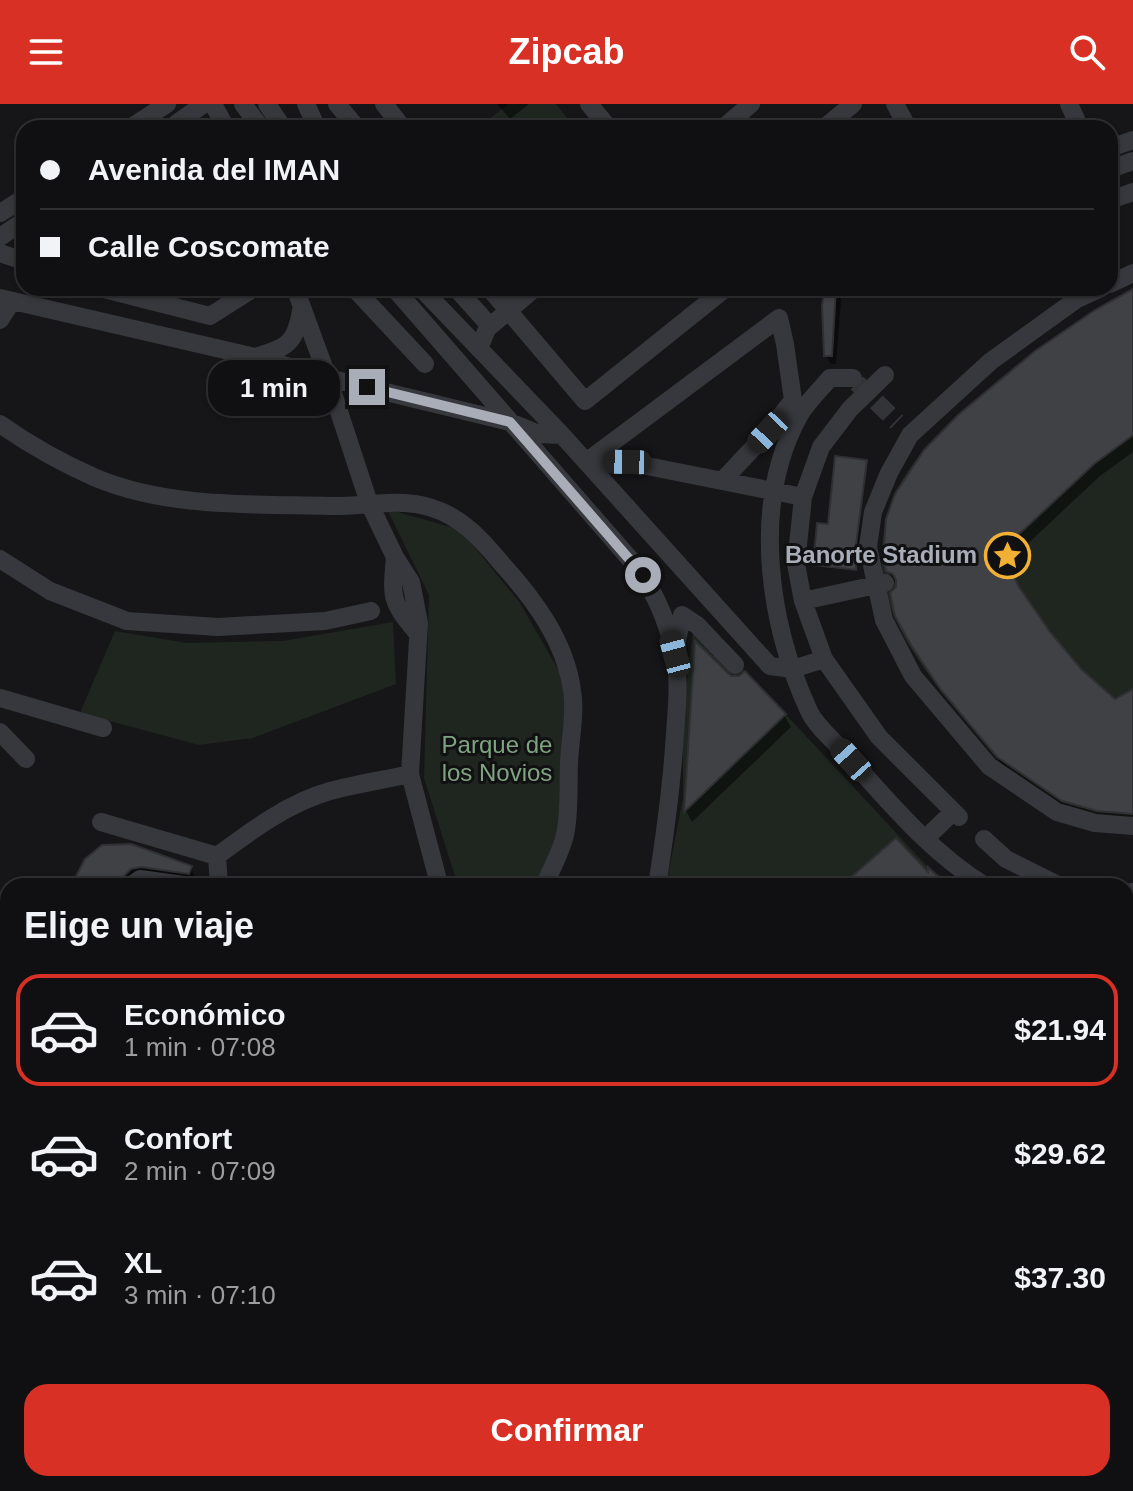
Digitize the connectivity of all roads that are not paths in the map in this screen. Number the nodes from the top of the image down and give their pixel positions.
1 (167, 104) edge
2 (204, 104) edge
3 (337, 104) edge
4 (384, 104) edge
5 (589, 104) edge
6 (751, 104) edge
7 (853, 104) edge
8 (142, 120) edge
9 (183, 120) edge
10 (350, 120) edge
11 (397, 120) edge
12 (602, 120) edge
13 (732, 120) edge
14 (834, 120) edge
15 (131, 296) edge
16 (241, 296) edge
17 (297, 296) edge
18 (361, 296) edge
19 (401, 296) edge
20 (429, 296) edge
21 (463, 296) edge
22 (496, 296) edge
23 (526, 296) edge
24 (716, 296) edge
25 (1084, 296) edge
26 (6, 299) edge
27 (301, 308) junction
28 (508, 311) junction
29 (0, 320) edge
30 (490, 326) junction
31 (479, 349) junction
32 (255, 357) junction
33 (425, 364) dead end
34 (885, 375) dead end
35 (328, 378) junction
36 (853, 378) dead end
37 (510, 422) junction
38 (0, 424) edge
39 (562, 435) junction
40 (586, 462) junction
41 (723, 480) junction
42 (775, 489) junction
43 (803, 497) junction
44 (369, 503) junction
45 (0, 559) edge
46 (885, 583) dead end
47 (803, 601) junction
48 (371, 611) dead end
49 (675, 654) junction
50 (824, 659) junction
51 (735, 665) dead end
52 (793, 669) junction
53 (0, 698) edge
54 (103, 728) dead end
55 (0, 732) edge
56 (26, 759) dead end
57 (410, 774) junction
58 (101, 822) dead end
59 (1133, 826) edge
60 (925, 839) junction
61 (984, 839) dead end
62 (217, 856) junction
63 (218, 878) edge
64 (440, 878) edge
65 (547, 878) edge
66 (658, 878) edge
67 (972, 878) edge
68 (1044, 878) edge

1 - 8 street
2 - 9 street
3 - 10 street
4 - 11 street
5 - 12 street
6 - 13 street
7 - 14 street
15 - 16 street
17 - 27 street
18 - 33 street
19 - 37 street
20 - 31 street
21 - 30 street
22 - 28 street
23 - 28 street
24 - 28 street
25 - 59 street
26 - 29 street
26 - 32 street
27 - 32 street
27 - 35 street
28 - 30 street
30 - 31 street
31 - 39 street
32 - 35 street
34 - 43 street
35 - 37 street
35 - 44 street
36 - 42 street
37 - 39 street
37 - 49 street
38 - 44 street
39 - 40 street
40 - 41 street
40 - 41 street
40 - 52 street
41 - 42 street
42 - 43 street
42 - 52 street
43 - 47 street
44 - 57 street
44 - 65 street
45 - 48 street
46 - 47 street
47 - 50 street
49 - 51 street
49 - 66 street
50 - 52 street
50 - 60 street
52 - 60 street
53 - 54 street
55 - 56 street
57 - 62 street
57 - 64 street
58 - 62 street
60 - 67 street
61 - 68 street
62 - 63 street

